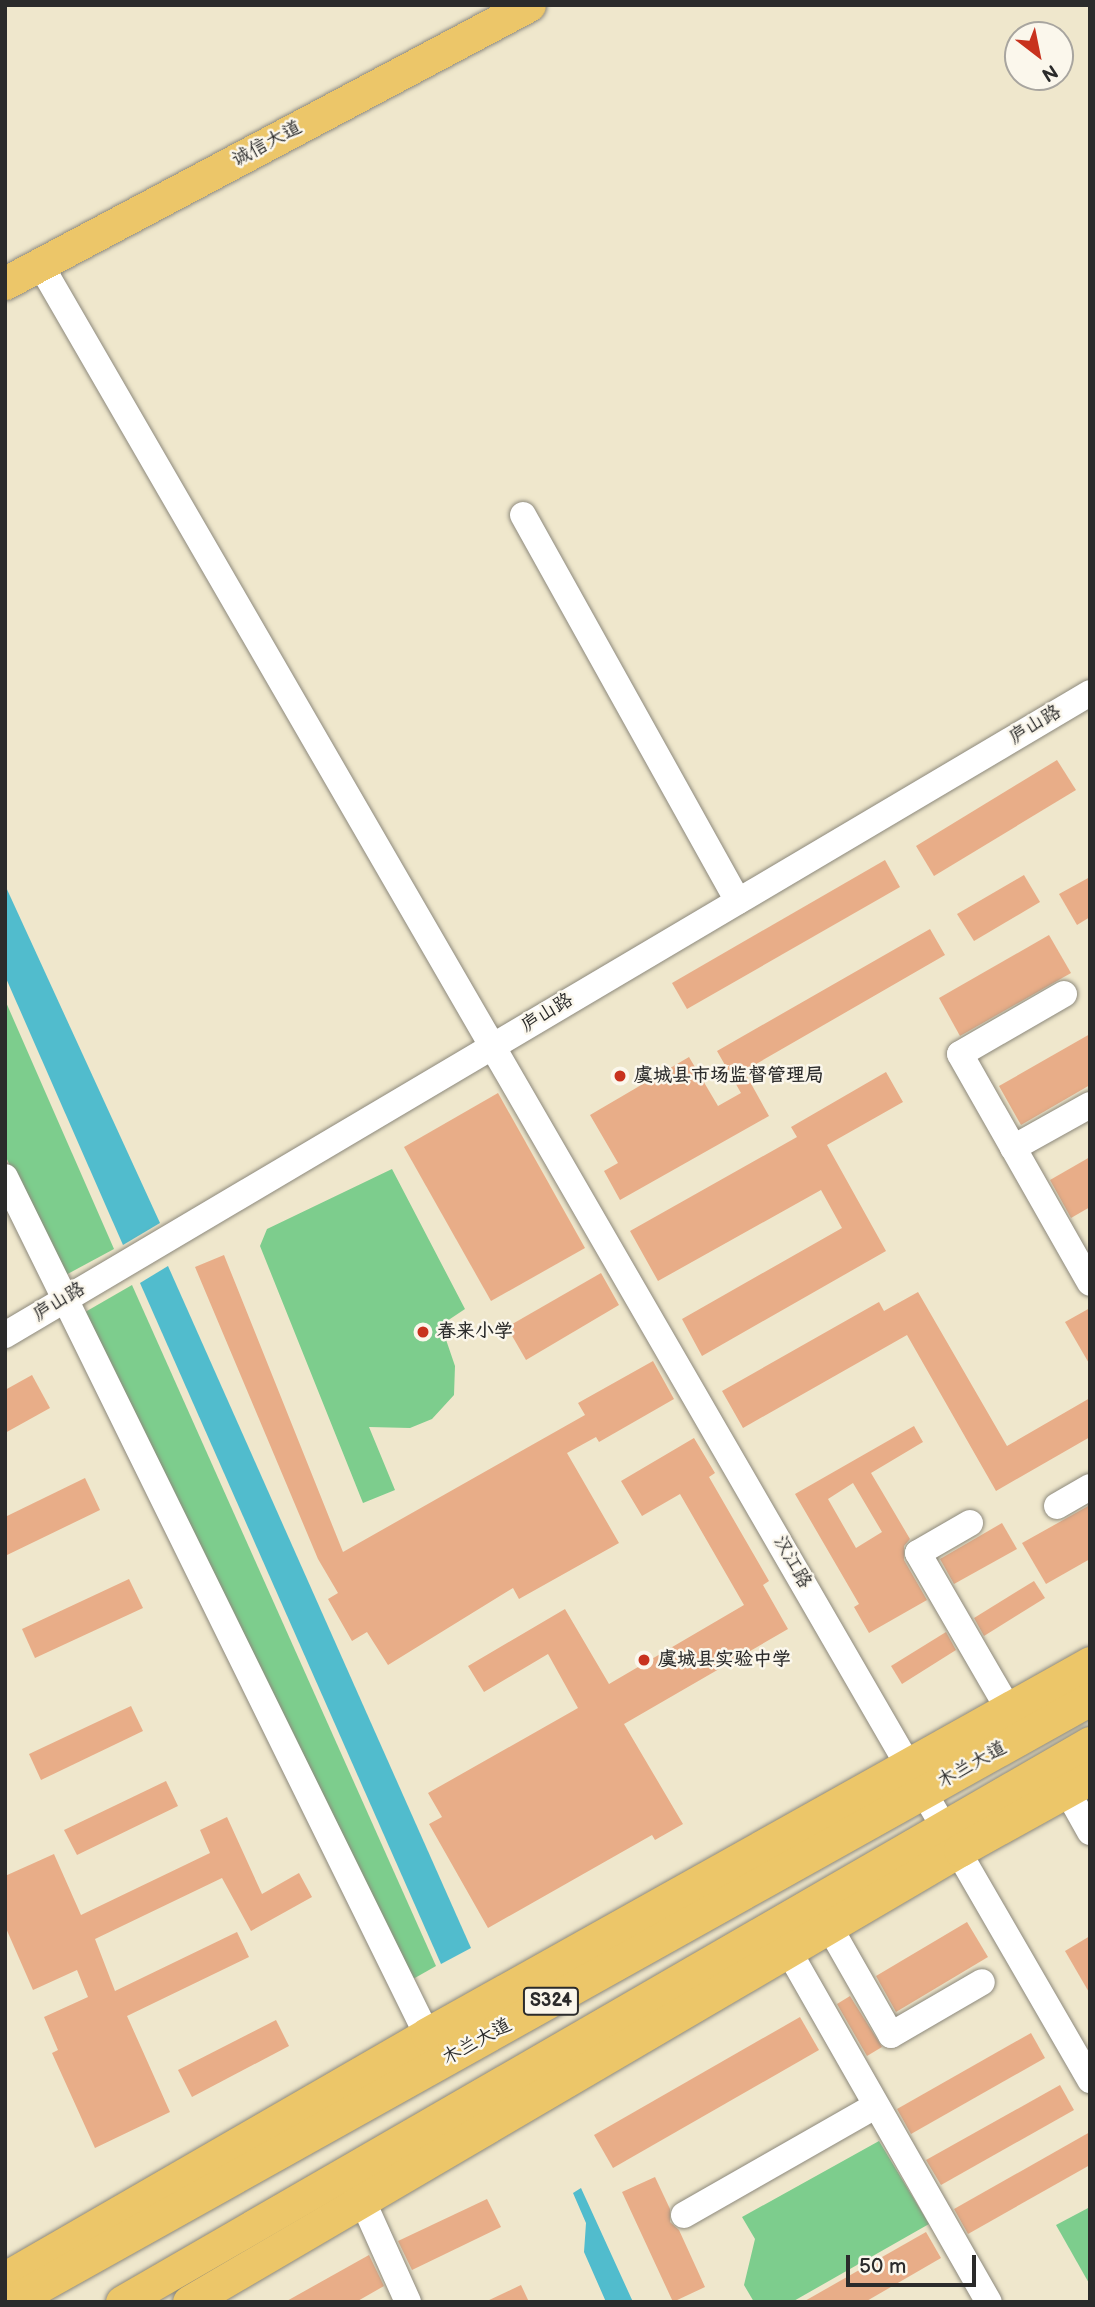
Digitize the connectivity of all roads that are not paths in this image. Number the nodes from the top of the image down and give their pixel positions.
1 (529, 5) edge
2 (40, 264) junction
3 (5, 283) edge
4 (523, 514) dead end
5 (1090, 694) edge
6 (738, 901) junction
7 (1064, 994) dead end
8 (490, 1047) junction
9 (1090, 1105) edge
10 (1013, 1148) junction
11 (5, 1177) edge
12 (1090, 1283) edge
13 (63, 1299) junction
14 (5, 1335) edge
15 (1090, 1487) edge
16 (1057, 1506) dead end
17 (970, 1523) dead end
18 (1090, 1663) edge
19 (1090, 1699) edge
20 (1008, 1708) junction
21 (1090, 1743) edge
22 (918, 1777) junction
23 (1078, 1784) edge
24 (1090, 1832) edge
25 (952, 1836) junction
26 (830, 1928) junction
27 (782, 1939) junction
28 (982, 1982) dead end
29 (434, 2048) junction
30 (1090, 2080) edge
31 (875, 2106) junction
32 (348, 2169) junction
33 (363, 2201) junction
34 (684, 2215) dead end
35 (5, 2278) edge
36 (11, 2302) edge
37 (122, 2302) edge
38 (189, 2302) edge
39 (408, 2302) edge
40 (989, 2302) edge

1 - 2 main road, 诚信大道
2 - 3 main road, 诚信大道
2 - 8 street, 汉江路
4 - 6 street
5 - 6 street, 庐山路
6 - 8 street, 庐山路
7 - 10 street
8 - 13 street, 庐山路
8 - 22 street, 汉江路
9 - 10 street
10 - 12 street
11 - 13 street
13 - 14 street, 庐山路
13 - 29 street
15 - 16 street
17 - 20 street
18 - 20 main road
19 - 22 main road, 木兰大道 / S324
20 - 22 main road
21 - 25 main road, 木兰大道 / S324
22 - 25 street, 汉江路
22 - 29 main road, 木兰大道 / S324
23 - 24 street
23 - 25 main road
25 - 26 main road
25 - 27 main road, 木兰大道 / S324
25 - 30 street, 汉江路
26 - 27 main road
26 - 28 street
27 - 31 street
27 - 32 main road, 木兰大道 / S324
27 - 33 main road
29 - 35 main road
29 - 36 main road, 木兰大道 / S324
31 - 34 street
31 - 40 street
32 - 33 street
32 - 37 main road, 木兰大道 / S324
33 - 38 main road
33 - 39 street

